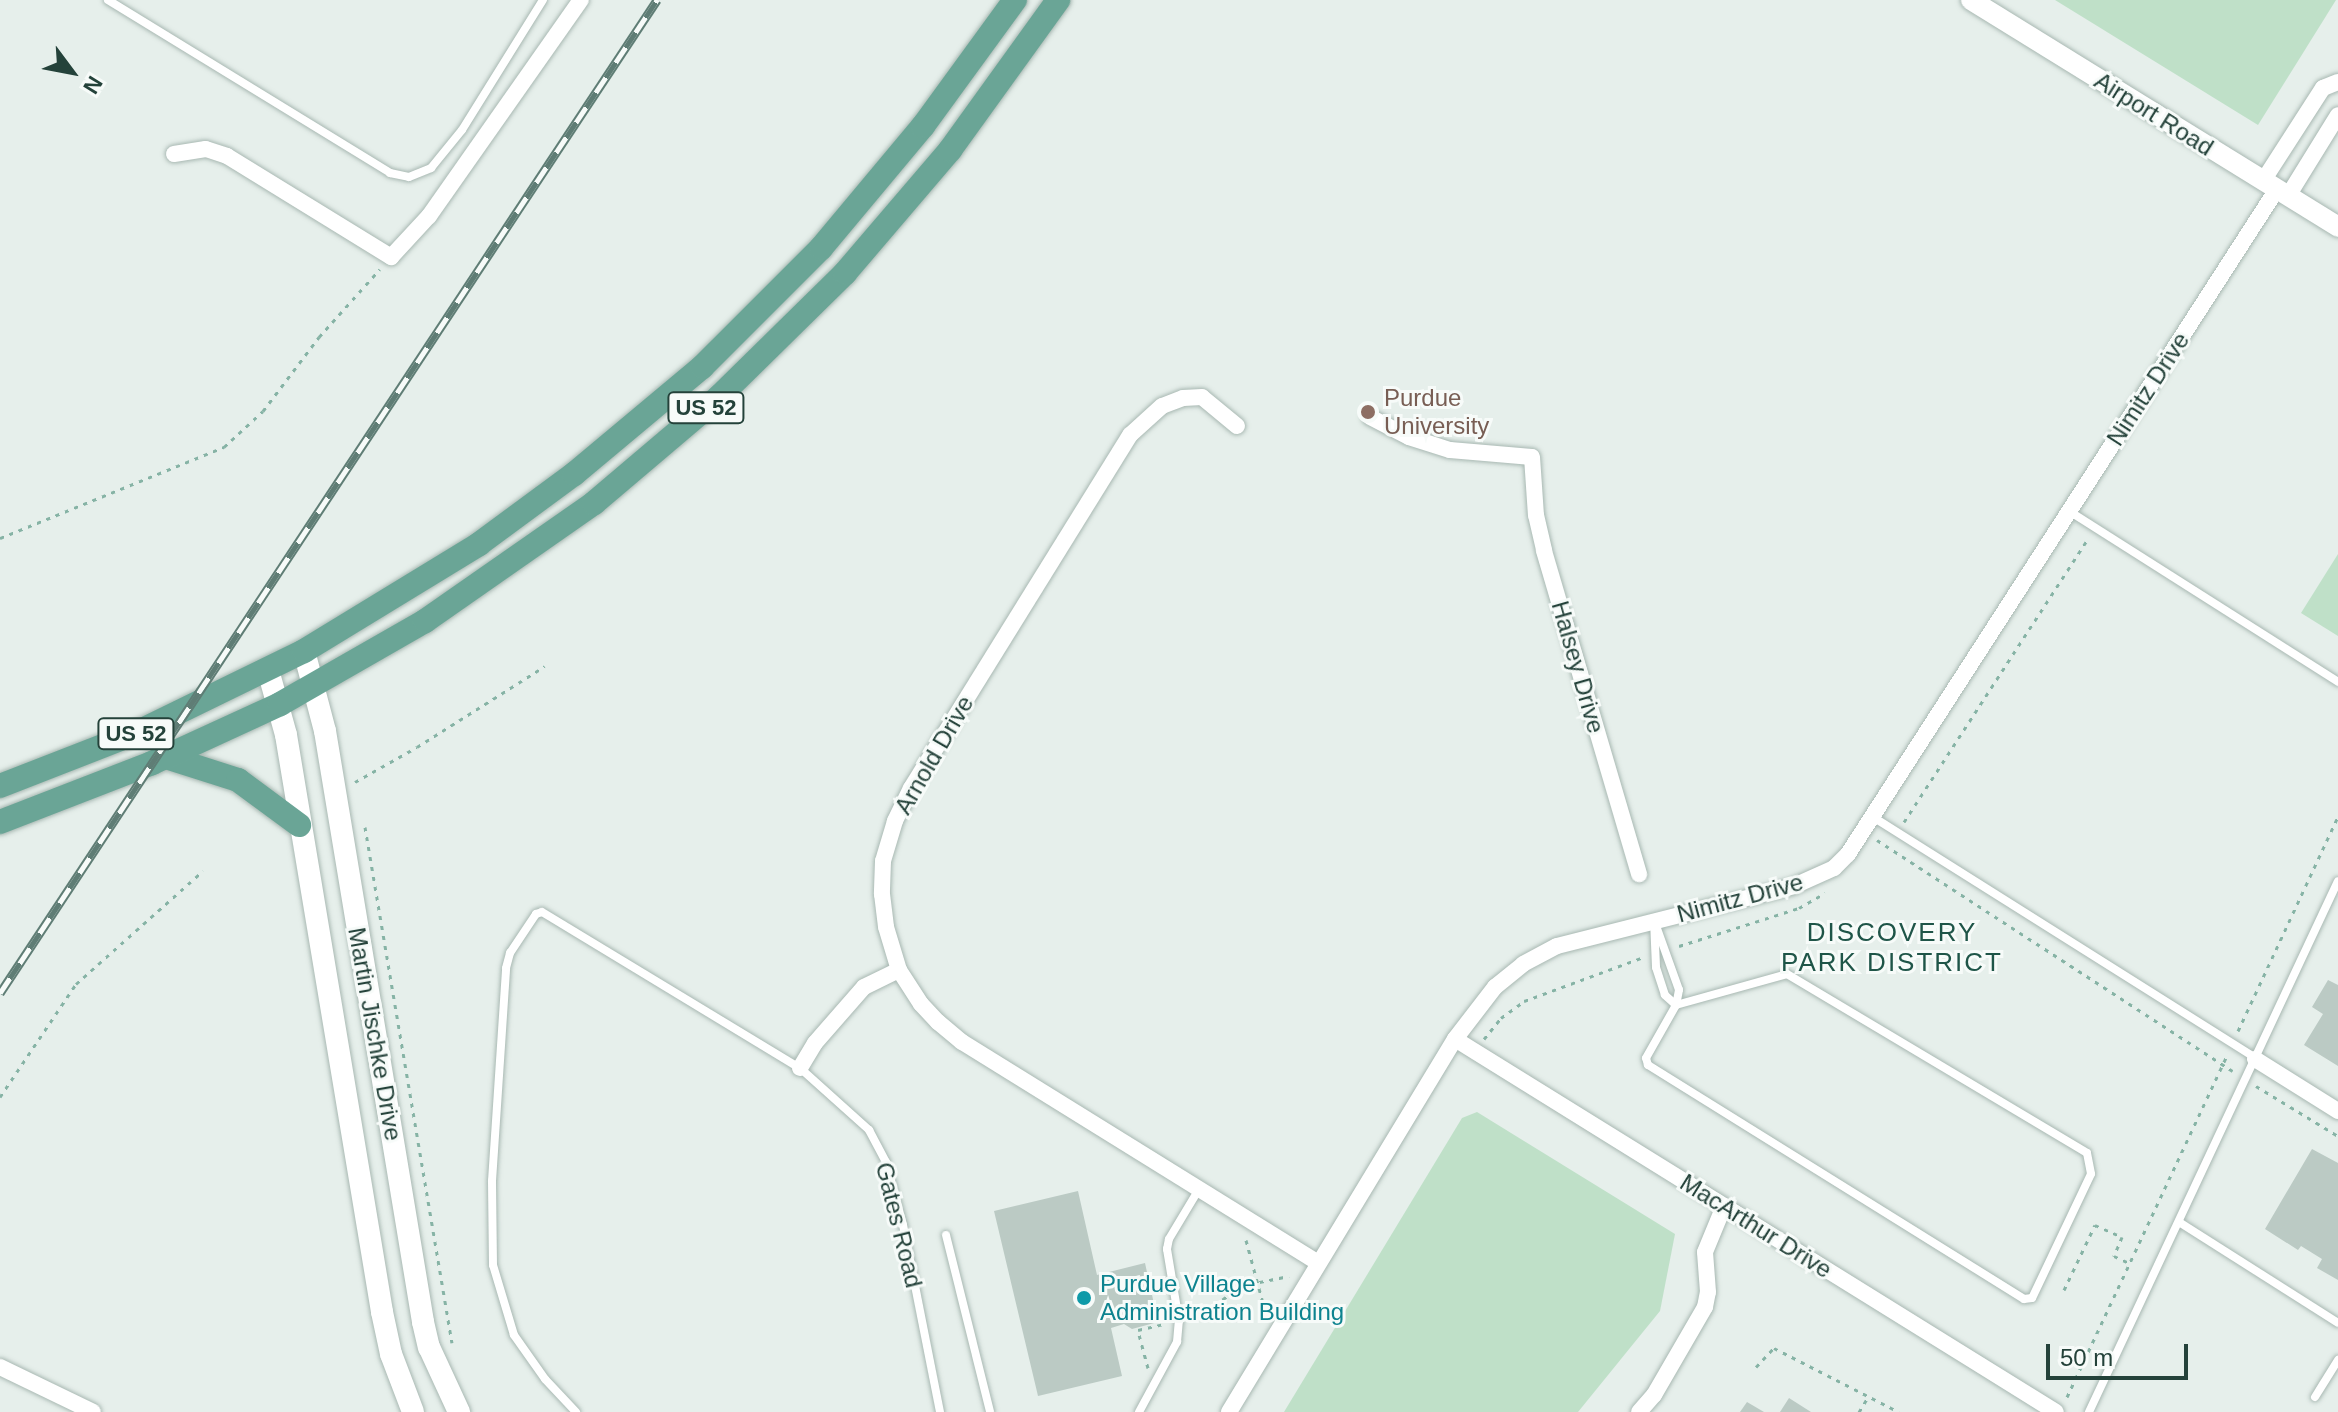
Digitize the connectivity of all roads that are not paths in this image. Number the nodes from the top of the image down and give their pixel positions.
1 (108, 0) edge
2 (543, 0) edge
3 (581, 0) edge
4 (1015, 0) edge
5 (1058, 0) edge
6 (1971, 0) edge
7 (2338, 82) edge
8 (2338, 115) edge
9 (174, 154) dead end
10 (2276, 189) junction
11 (2338, 227) edge
12 (1370, 417) dead end
13 (1237, 426) dead end
14 (2069, 511) junction
15 (304, 651) junction
16 (268, 670) junction
17 (2338, 682) edge
18 (315, 685) junction
19 (280, 704) junction
20 (166, 757) junction
21 (0, 786) edge
22 (1879, 821) junction
23 (0, 822) edge
24 (299, 825) junction
25 (1639, 874) dead end
26 (2338, 881) edge
27 (1654, 920) junction
28 (899, 970) junction
29 (1676, 1005) junction
30 (1455, 1039) junction
31 (2255, 1059) junction
32 (800, 1068) junction
33 (2338, 1111) edge
34 (1199, 1188) junction
35 (1724, 1206) junction
36 (2179, 1222) junction
37 (946, 1235) dead end
38 (1318, 1263) junction
39 (2338, 1323) edge
40 (2338, 1360) edge
41 (0, 1367) edge
42 (2315, 1397) dead end
43 (2060, 1407) edge
44 (93, 1412) edge
45 (413, 1412) edge
46 (459, 1412) edge
47 (576, 1412) edge
48 (940, 1412) edge
49 (990, 1412) edge
50 (1139, 1412) edge
51 (1229, 1412) edge
52 (1639, 1412) edge
53 (2089, 1412) edge

1 - 2 lane
3 - 9 street
4 - 15 main road, US 52
5 - 18 main road, US 52
6 - 10 street, Airport Road
7 - 10 street
8 - 10 street
10 - 11 street, Airport Road
10 - 14 street, Nimitz Drive
12 - 25 street, Halsey Drive
13 - 28 street, Arnold Drive
14 - 17 lane
14 - 22 street, Nimitz Drive
15 - 16 main road, US 52
15 - 18 main road, Martin Jischke Drive
16 - 19 main road, Martin Jischke Drive
16 - 21 main road, US 52
18 - 19 main road, US 52
18 - 46 main road, Martin Jischke Drive
19 - 20 main road, US 52
19 - 24 main road, Martin Jischke Drive
20 - 23 main road, US 52
20 - 24 main road
22 - 27 street, Nimitz Drive
22 - 31 lane
24 - 45 main road, Martin Jischke Drive
26 - 31 lane
27 - 29 lane
27 - 29 lane
27 - 30 street, Nimitz Drive
28 - 32 street
28 - 34 street, Arnold Drive
29 - 29 lane
30 - 35 street, MacArthur Drive
30 - 38 street, Nimitz Drive
31 - 33 street
31 - 36 lane
32 - 47 lane, Gates Road
32 - 48 lane, Gates Road
34 - 38 street, Arnold Drive
34 - 50 lane
35 - 43 street, MacArthur Drive
35 - 52 street
36 - 39 lane
36 - 53 lane
37 - 49 lane
38 - 51 street, Nimitz Drive
40 - 42 lane
41 - 44 street

